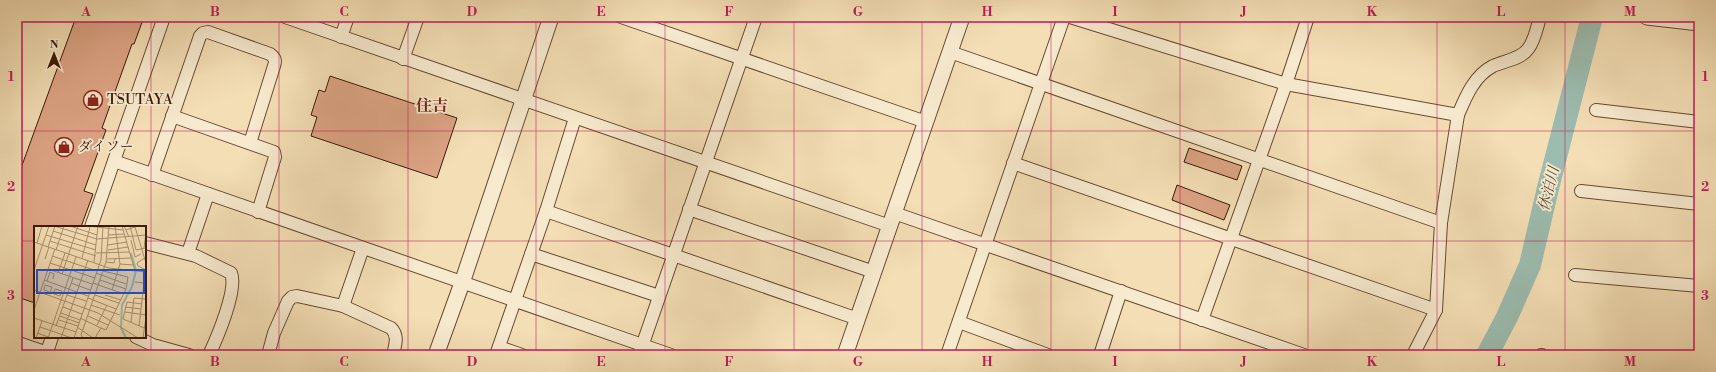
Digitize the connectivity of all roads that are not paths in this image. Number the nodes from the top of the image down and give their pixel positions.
1 (164, 17) edge
2 (285, 17) edge
3 (348, 17) edge
4 (418, 17) edge
5 (551, 17) edge
6 (622, 17) edge
7 (756, 17) edge
8 (1064, 17) edge
9 (1070, 17) edge
10 (1308, 17) edge
11 (1540, 17) edge
12 (1647, 17) edge
13 (959, 18) edge
14 (1699, 23) edge
15 (341, 37) junction
16 (950, 52) junction
17 (403, 58) junction
18 (742, 58) junction
19 (1286, 84) junction
20 (1040, 85) junction
21 (522, 100) junction
22 (1596, 110) dead end
23 (1458, 115) junction
24 (172, 116) junction
25 (576, 118) junction
26 (926, 122) junction
27 (1699, 122) edge
28 (250, 143) junction
29 (1258, 160) junction
30 (114, 161) junction
31 (705, 163) junction
32 (1013, 163) junction
33 (152, 175) junction
34 (1581, 191) dead end
35 (208, 194) junction
36 (1699, 204) edge
37 (690, 209) junction
38 (546, 211) junction
39 (258, 212) junction
40 (892, 220) junction
41 (1441, 223) junction
42 (91, 226) edge
43 (1231, 240) junction
44 (146, 243) edge
45 (985, 245) junction
46 (362, 248) junction
47 (188, 253) junction
48 (531, 254) junction
49 (674, 255) junction
50 (874, 272) junction
51 (1575, 275) dead end
52 (462, 283) junction
53 (1699, 286) edge
54 (1121, 291) junction
55 (659, 296) junction
56 (515, 301) junction
57 (343, 306) junction
58 (1436, 310) junction
59 (858, 319) junction
60 (1202, 320) junction
61 (959, 322) junction
62 (52, 338) edge
63 (138, 338) edge
64 (17, 344) edge
65 (641, 350) edge
66 (498, 351) edge
67 (47, 355) edge
68 (189, 355) edge
69 (209, 355) edge
70 (268, 355) edge
71 (393, 355) edge
72 (436, 355) edge
73 (522, 355) edge
74 (671, 355) edge
75 (845, 355) edge
76 (947, 355) edge
77 (1048, 355) edge
78 (1100, 355) edge
79 (1304, 355) edge
80 (1413, 355) edge

1 - 30 street
2 - 15 street
3 - 15 street
4 - 17 street
5 - 21 street
6 - 18 street
7 - 18 street
8 - 20 street
9 - 19 street
10 - 19 street
11 - 23 street
12 - 14 street
13 - 16 street
15 - 17 street
16 - 20 street
16 - 26 street
17 - 21 street
18 - 26 street
18 - 31 street
19 - 23 street
19 - 29 street
20 - 29 street
20 - 32 street
21 - 25 street
21 - 52 street
22 - 27 street
23 - 41 street
24 - 28 street
24 - 28 street
24 - 33 street
25 - 31 street
25 - 38 street
26 - 40 street
28 - 39 street
29 - 41 street
29 - 43 street
30 - 33 street
30 - 42 street
31 - 37 street
31 - 40 street
32 - 43 street
32 - 45 street
33 - 35 street
34 - 36 street
35 - 39 street
35 - 47 street
37 - 49 street
37 - 50 street
38 - 48 street
38 - 49 street
39 - 46 street
40 - 45 street
40 - 50 street
41 - 58 street
43 - 58 street
43 - 60 street
44 - 47 street
45 - 54 street
45 - 61 street
46 - 52 street
46 - 57 street
47 - 69 street
48 - 55 street
48 - 56 street
49 - 55 street
49 - 59 street
50 - 59 street
51 - 53 street
52 - 56 street
52 - 72 street
54 - 60 street
54 - 78 street
55 - 65 street
56 - 65 street
56 - 66 street
57 - 70 street
57 - 71 street
58 - 80 street
59 - 75 street
60 - 79 street
61 - 76 street
61 - 77 street
62 - 67 street
63 - 68 street
64 - 67 street
65 - 74 street
66 - 73 street

